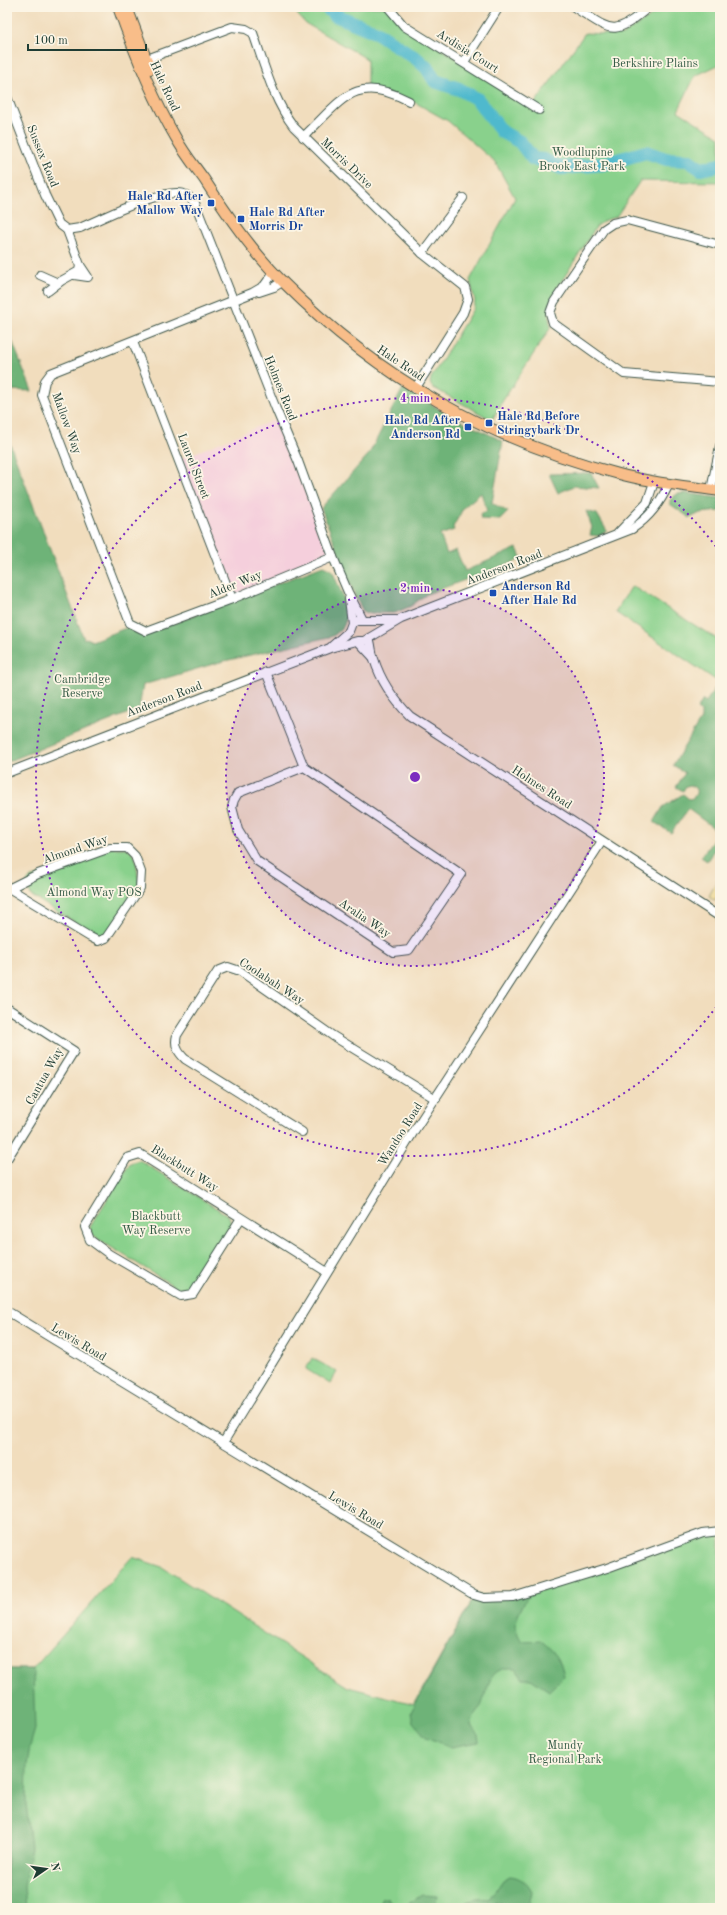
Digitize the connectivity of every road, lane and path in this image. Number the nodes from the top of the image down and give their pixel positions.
1 (118, 7) edge
2 (127, 7) edge
3 (388, 7) edge
4 (499, 7) edge
5 (574, 7) edge
6 (649, 7) edge
7 (142, 61) junction
8 (464, 62) junction
9 (7, 97) edge
10 (408, 101) dead end
11 (539, 110) dead end
12 (303, 137) junction
13 (463, 198) dead end
14 (68, 230) junction
15 (720, 245) edge
16 (422, 253) junction
17 (274, 272) junction
18 (40, 275) dead end
19 (282, 282) junction
20 (58, 283) junction
21 (48, 292) dead end
22 (252, 293) junction
23 (234, 301) junction
24 (133, 342) junction
25 (720, 382) edge
26 (415, 388) junction
27 (720, 446) edge
28 (654, 482) junction
29 (669, 484) junction
30 (715, 490) edge
31 (616, 535) junction
32 (333, 557) junction
33 (348, 592) junction
34 (232, 599) junction
35 (401, 619) junction
36 (363, 620) junction
37 (351, 627) junction
38 (146, 631) joint
39 (369, 637) junction
40 (358, 641) junction
41 (330, 648) junction
42 (373, 657) junction
43 (266, 672) junction
44 (304, 767) junction
45 (7, 773) edge
46 (602, 840) junction
47 (8, 887) edge
48 (720, 918) edge
49 (7, 1008) edge
50 (436, 1099) junction
51 (302, 1132) dead end
52 (7, 1159) edge
53 (241, 1218) junction
54 (328, 1272) junction
55 (7, 1311) edge
56 (223, 1443) junction
57 (720, 1531) edge

1 - 7 main road, Hale Road
2 - 7 main road, Hale Road
3 - 8 street, Ardisia Court
4 - 8 street
5 - 6 street
7 - 12 street, Morris Drive
7 - 17 main road, Hale Road
8 - 11 street, Ardisia Court
9 - 14 street, Sussex Road
10 - 12 street
12 - 16 street, Morris Drive
13 - 16 street
14 - 20 street
14 - 23 street, Holmes Road
15 - 25 street
16 - 26 street, Morris Drive
17 - 19 main road, Hale Road
17 - 22 street, Mallow Way
18 - 20 street
19 - 22 street, Mallow Way
19 - 26 main road, Hale Road
20 - 21 street
22 - 23 street, Mallow Way
23 - 24 street, Mallow Way
23 - 32 street, Holmes Road
24 - 34 street, Laurel Street
24 - 38 street, Mallow Way
26 - 28 main road, Hale Road
27 - 30 street
28 - 29 main road, Hale Road
28 - 31 street, Anderson Road
29 - 30 main road, Hale Road
29 - 31 street, Anderson Road
31 - 35 street, Anderson Road
32 - 33 street, Holmes Road
32 - 34 street, Alder Way
33 - 36 street, Holmes Road
33 - 37 street, Holmes Road
34 - 38 street, Alder Way
35 - 36 street, Anderson Road
35 - 39 street, Anderson Road
36 - 37 street, Anderson Road
36 - 39 street
37 - 40 street
37 - 41 street, Anderson Road
39 - 40 street, Anderson Road
39 - 42 street, Holmes Road
40 - 41 street, Anderson Road
40 - 42 street, Holmes Road
41 - 43 street, Anderson Road
42 - 46 street, Holmes Road
43 - 44 street
43 - 45 street, Anderson Road
44 - 44 street, Aralia Way
46 - 48 street, Holmes Road
46 - 50 street, Wandoo Road
47 - 47 street, Almond Way
49 - 52 street, Cantua Way
50 - 51 street, Coolabah Way
50 - 54 street, Wandoo Road
53 - 53 street, Blackbutt Way
53 - 54 street, Blackbutt Way
54 - 56 street, Wandoo Road
55 - 56 street, Lewis Road
56 - 57 street, Lewis Road

